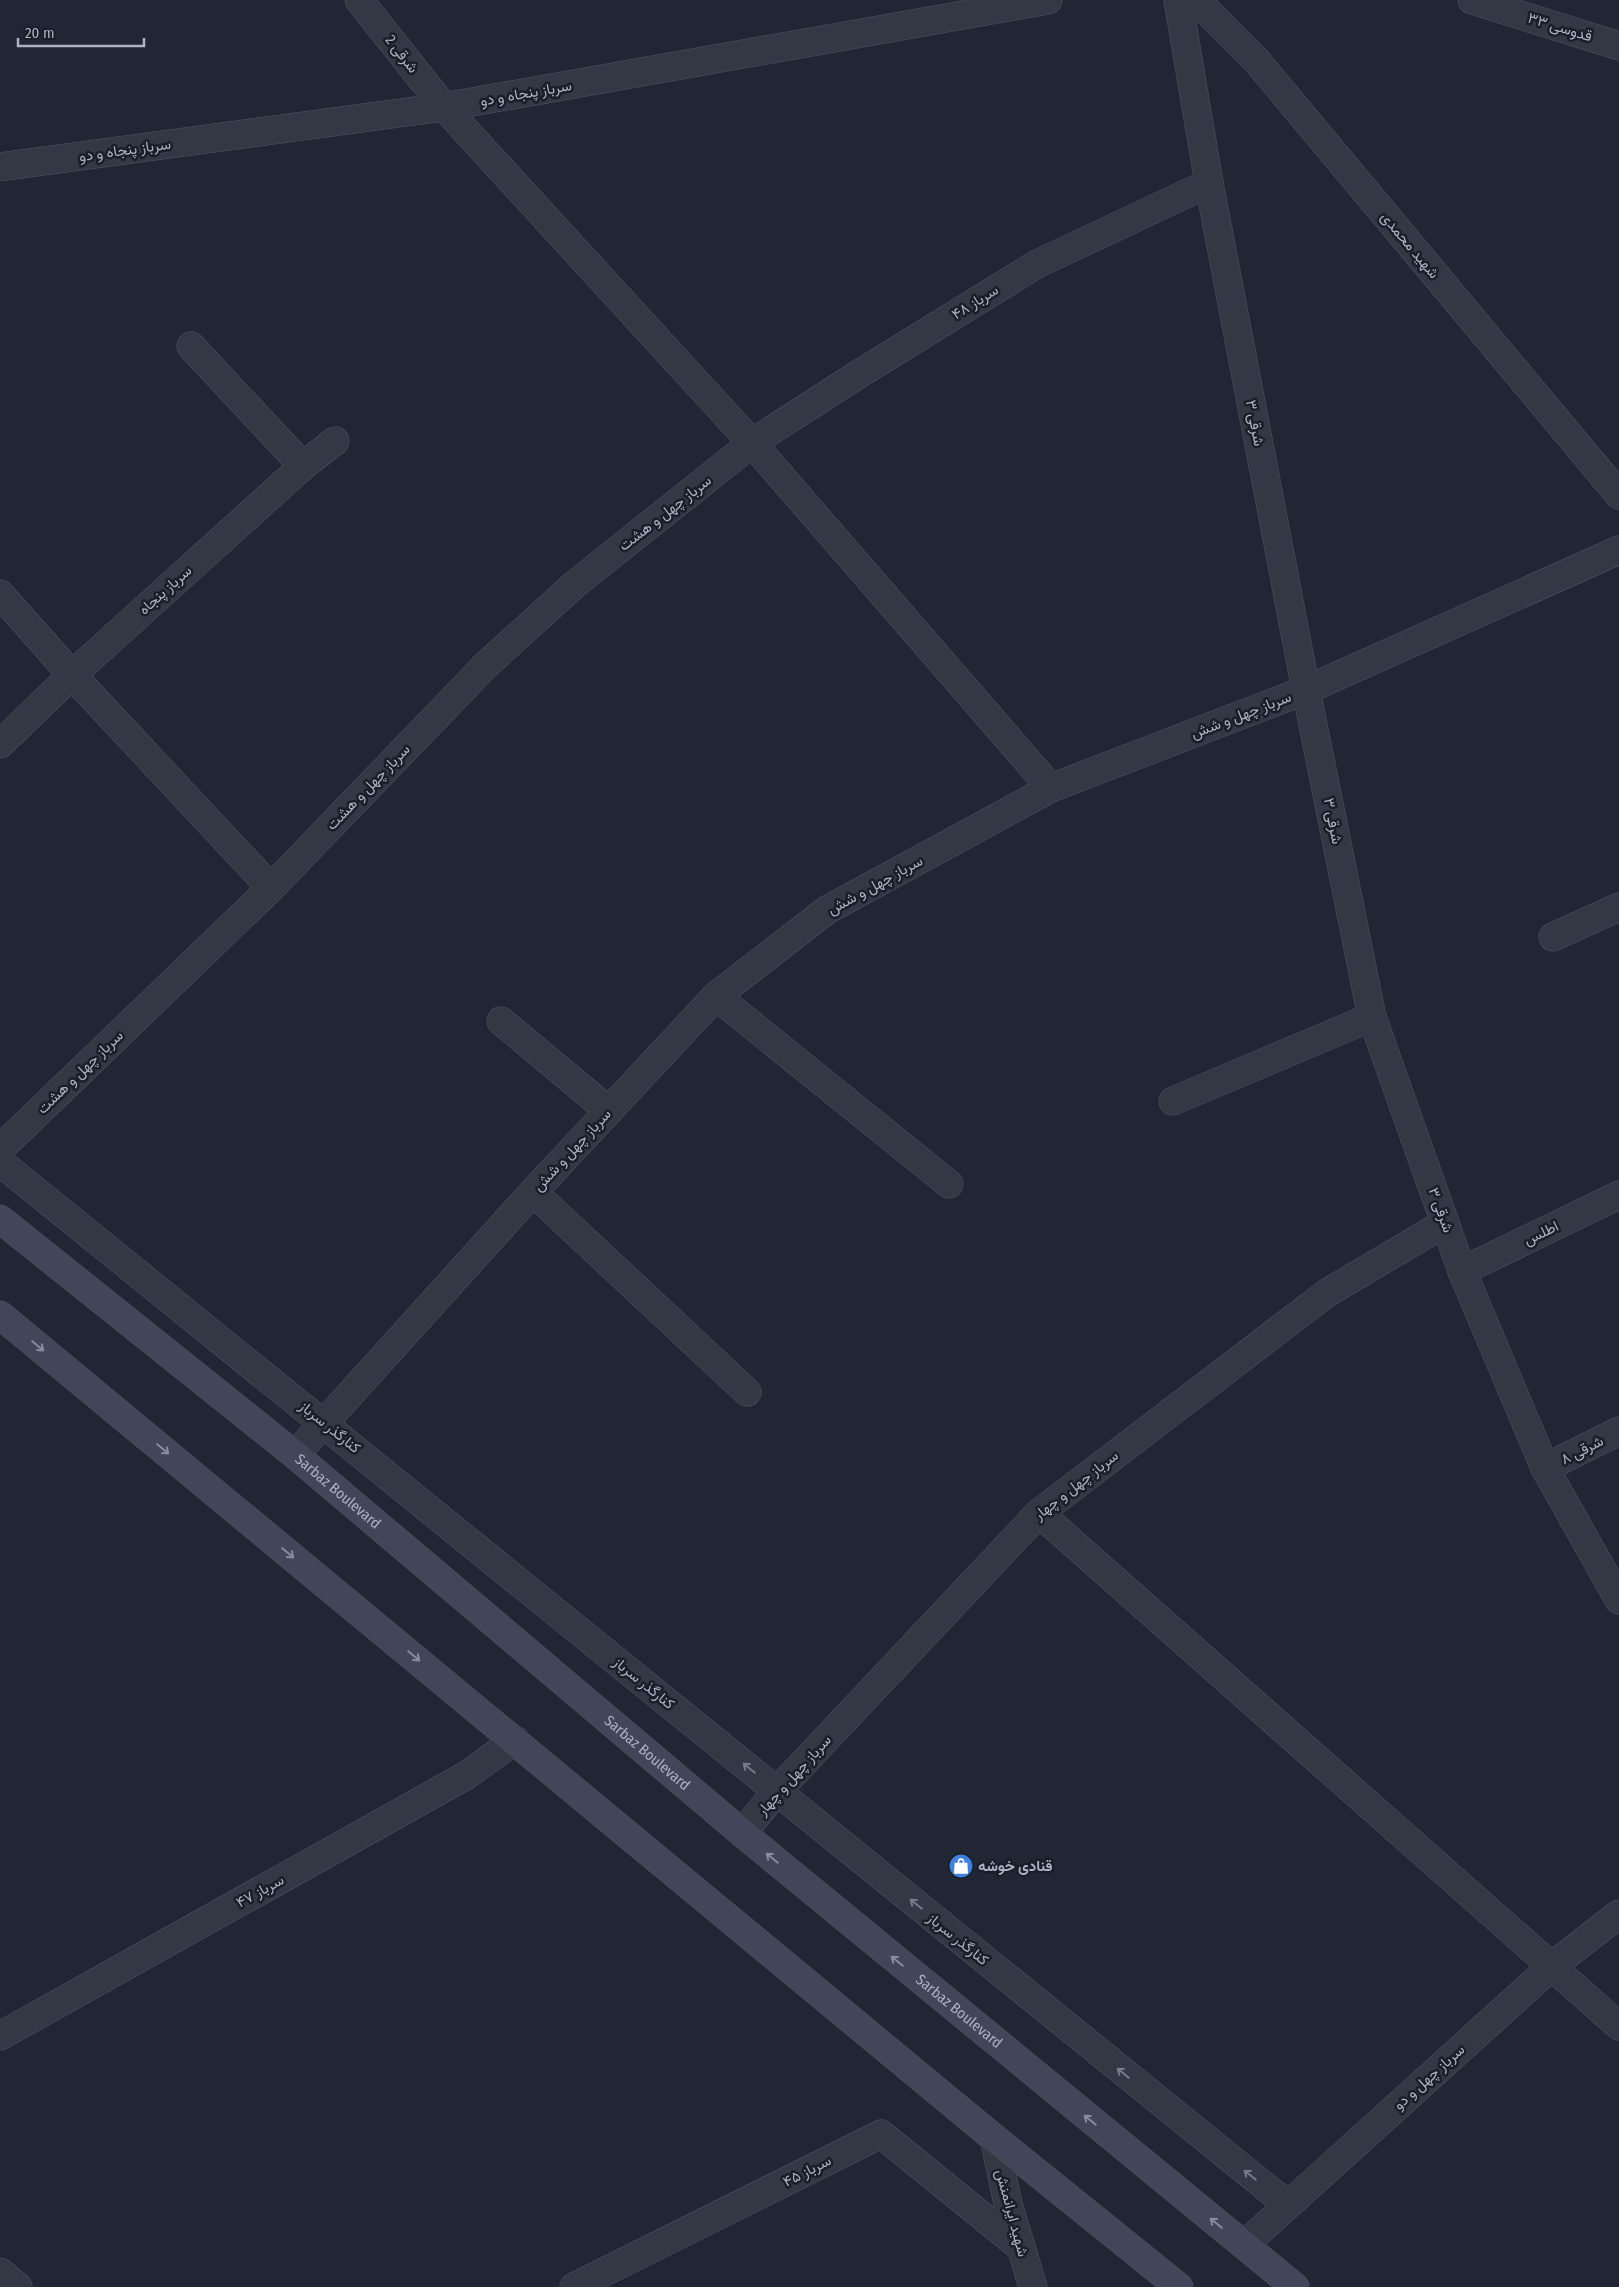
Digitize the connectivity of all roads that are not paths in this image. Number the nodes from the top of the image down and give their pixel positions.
1 (359, 0) edge
2 (1048, 0) edge
3 (1178, 0) edge
4 (1196, 0) edge
5 (1472, 0) edge
6 (1619, 46) edge
7 (444, 107) junction
8 (0, 167) edge
9 (1209, 183) junction
10 (191, 346) dead end
11 (336, 441) dead end
12 (752, 444) junction
13 (303, 466) junction
14 (1619, 495) edge
15 (1619, 550) edge
16 (0, 594) edge
17 (72, 675) junction
18 (1306, 690) junction
19 (0, 744) edge
20 (1052, 788) junction
21 (271, 888) junction
22 (1619, 907) edge
23 (1553, 937) dead end
24 (716, 996) junction
25 (1372, 1016) junction
26 (501, 1021) dead end
27 (1173, 1101) dead end
28 (609, 1111) junction
29 (0, 1149) edge
30 (0, 1162) edge
31 (949, 1184) dead end
32 (533, 1192) junction
33 (1619, 1195) edge
34 (0, 1219) edge
35 (1445, 1224) junction
36 (1462, 1272) junction
37 (0, 1315) edge
38 (747, 1392) dead end
39 (324, 1422) junction
40 (1619, 1431) edge
41 (295, 1455) junction
42 (1545, 1468) junction
43 (1039, 1513) junction
44 (1619, 1600) edge
45 (516, 1740) junction
46 (777, 1791) junction
47 (742, 1833) junction
48 (1619, 1914) edge
49 (1551, 1967) junction
50 (1619, 2026) edge
51 (0, 2036) edge
52 (994, 2138) junction
53 (1288, 2205) junction
54 (1019, 2246) junction
55 (1244, 2246) junction
56 (0, 2272) edge
57 (18, 2287) edge
58 (574, 2287) edge
59 (1033, 2287) edge
60 (1179, 2287) edge
61 (1294, 2287) edge

1 - 7 street, شرقی 2
2 - 7 street, سرباز پنجاه و دو
3 - 9 street, شرقی ۳
4 - 14 street, شهید محمدی
5 - 6 street, قدوسی ۳۳
7 - 8 street, سرباز پنجاه و دو
7 - 12 street, شرقی 2
9 - 12 street, سرباز ۴۸
9 - 18 street, شرقی ۳
10 - 13 street
11 - 13 street, سرباز پنجاه
12 - 20 street, شرقی 2
12 - 21 street, سرباز چهل و هشت
13 - 17 street, سرباز پنجاه
15 - 18 street, سرباز چهل و شش
16 - 17 street
17 - 19 street, سرباز پنجاه
17 - 21 street
18 - 20 street, سرباز چهل و شش
18 - 25 street, شرقی ۳
20 - 24 street, سرباز چهل و شش
21 - 29 street, سرباز چهل و هشت
22 - 23 street
24 - 28 street, سرباز چهل و شش
24 - 31 street
25 - 27 street
25 - 35 street, شرقی ۳
26 - 28 street
28 - 32 street, سرباز چهل و شش
30 - 39 street, کنارگذر سرباز
32 - 38 street
32 - 39 street, سرباز چهل و شش
33 - 36 street, اطلس
34 - 41 main road, Sarbaz Boulevard
35 - 36 street, شرقی ۳
35 - 43 street, سرباز چهل و چهار
36 - 42 street, شرقی ۳
37 -> 45 main road
39 - 41 street, سرباز چهل و شش
46 -> 39 street, کنارگذر سرباز
40 - 42 street, ۸ شرقی
41 - 47 main road, Sarbaz Boulevard
42 - 44 street, شرقی ۳
43 - 46 street, سرباز چهل و چهار
43 - 49 street
45 - 51 street, سرباز ۴۷
45 - 52 main road
46 - 47 street, سرباز چهل و چهار
53 -> 46 street, کنارگذر سرباز
55 -> 47 main road, Sarbaz Boulevard
48 - 49 street, سرباز چهل و دو
49 - 50 street
49 - 53 street, سرباز چهل و دو
52 - 54 street, شهید ایرانمنش
52 - 60 main road
53 - 55 street, سرباز چهل و دو
54 - 58 street, سرباز ۴۵
54 - 59 street, شهید ایرانمنش
55 - 61 main road, Sarbaz Boulevard
56 - 57 street

